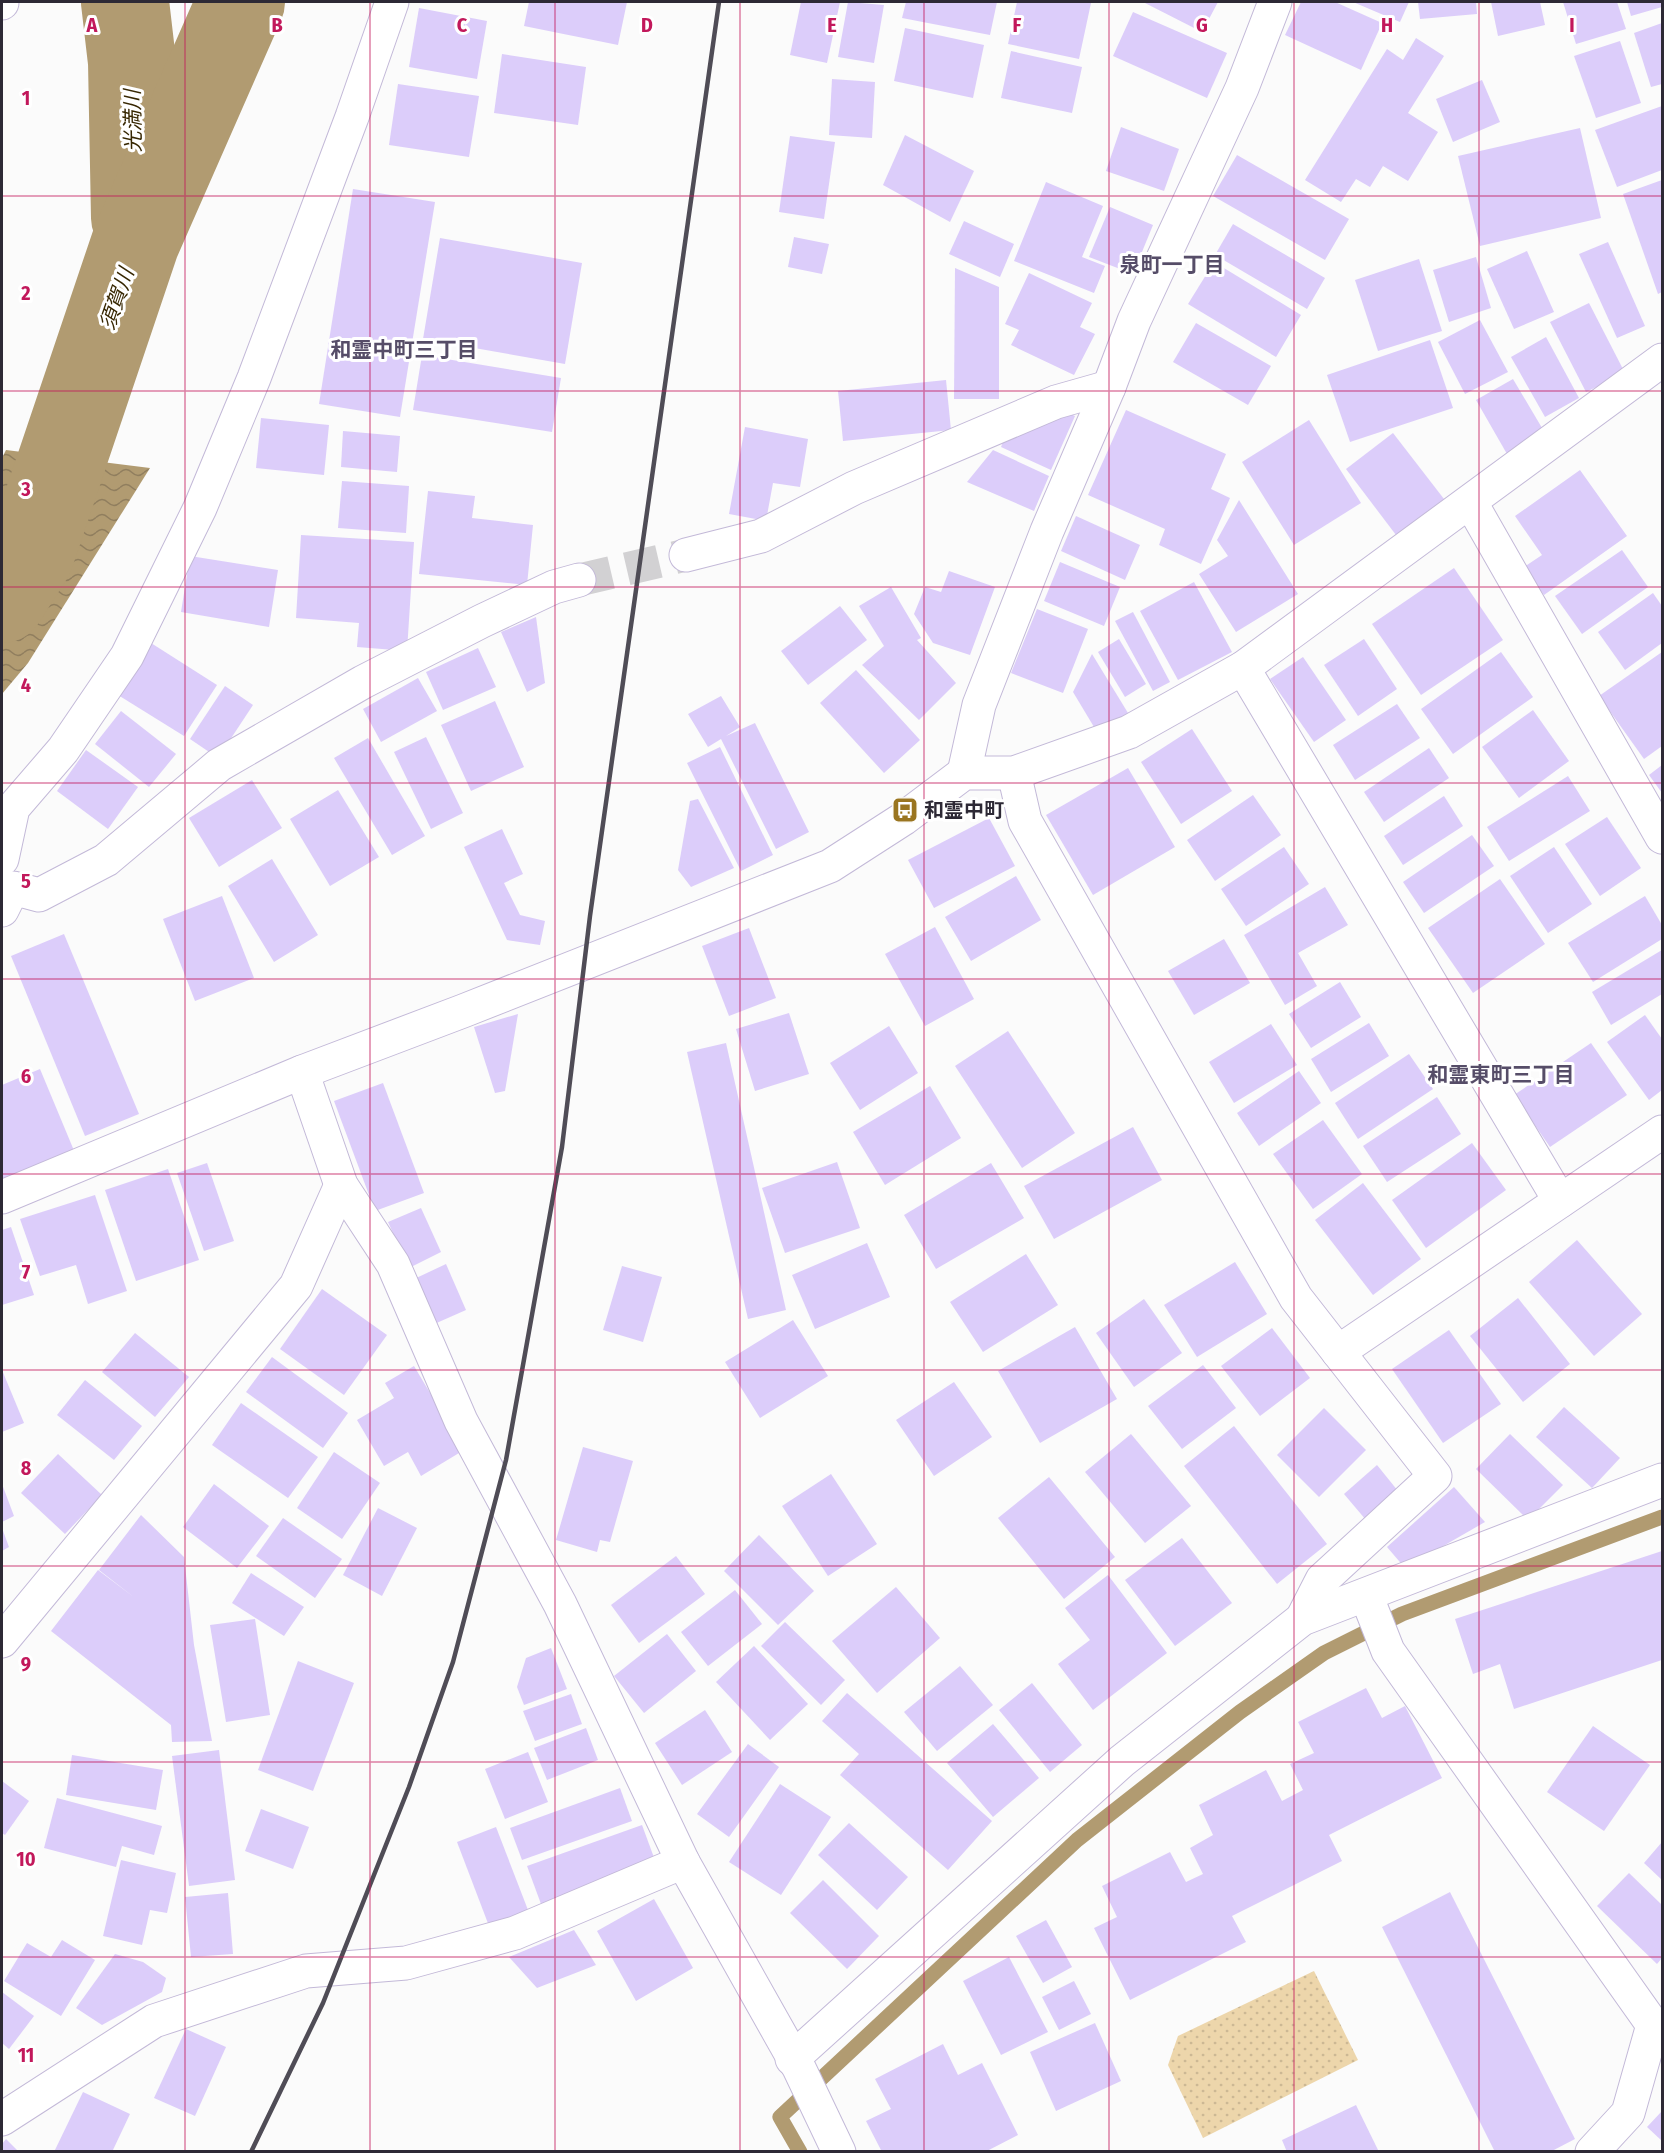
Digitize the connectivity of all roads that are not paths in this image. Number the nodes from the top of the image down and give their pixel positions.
1 (392, 2) edge
2 (1275, 2) edge
3 (1662, 360) edge
4 (1109, 387) junction
5 (1471, 503) junction
6 (686, 555) tunnel mouth
7 (579, 580) tunnel mouth
8 (1243, 668) junction
9 (964, 773) junction
10 (1014, 773) junction
11 (7, 804) edge
12 (1662, 837) edge
13 (4, 880) edge
14 (302, 1072) junction
15 (1662, 1132) edge
16 (341, 1185) junction
17 (2, 1197) edge
18 (1560, 1201) junction
19 (1338, 1352) junction
20 (1662, 1480) edge
21 (1366, 1595) junction
22 (1302, 1619) junction
23 (2, 1641) edge
24 (683, 1862) junction
25 (795, 2064) junction
26 (2, 2118) edge
27 (839, 2151) edge
28 (1592, 2151) edge

1 - 11 street
2 - 4 street
3 - 5 street
4 - 6 street
4 - 9 street
5 - 8 street
5 - 12 street
7 - 13 street
8 - 10 street
8 - 18 street
9 - 10 street
9 - 14 street
10 - 19 street
11 - 13 street
14 - 16 street
14 - 17 street
15 - 18 street
16 - 23 street
16 - 24 street
18 - 19 street
19 - 22 street
20 - 21 street
21 - 22 street
21 - 28 street
22 - 25 street
24 - 25 street
24 - 26 street
25 - 27 street

